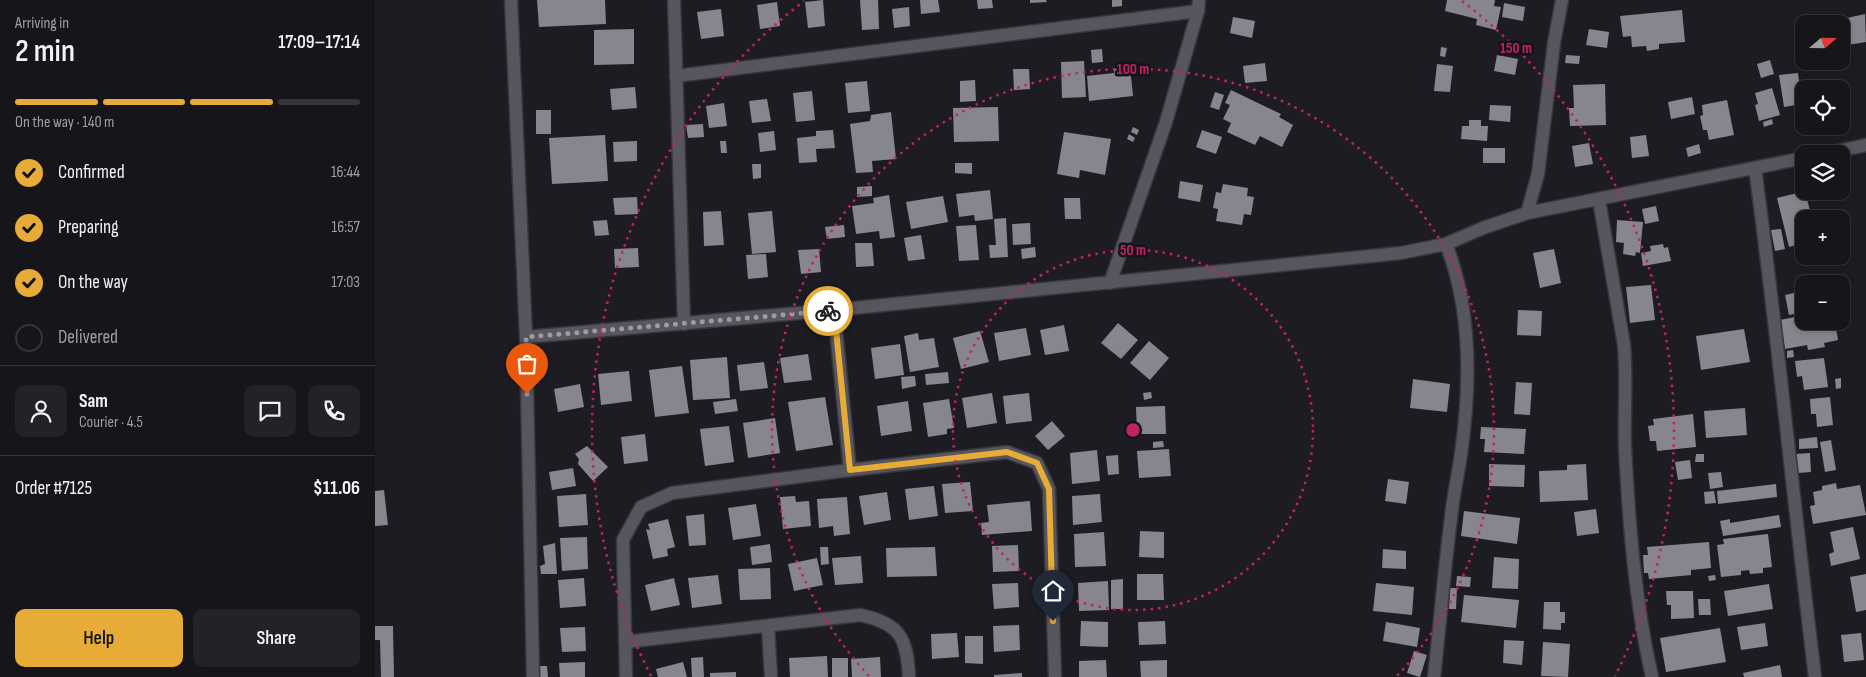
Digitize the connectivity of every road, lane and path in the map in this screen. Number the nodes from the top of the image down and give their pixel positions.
1 (511, 0) edge
2 (674, 0) edge
3 (1562, 0) edge
4 (1198, 6) edge
5 (676, 76) junction
6 (1866, 145) edge
7 (1850, 148) edge
8 (1795, 160) edge
9 (1755, 168) junction
10 (1599, 200) junction
11 (1527, 214) junction
12 (1446, 244) junction
13 (1110, 283) junction
14 (834, 310) junction
15 (684, 324) junction
16 (526, 337) junction
17 (850, 470) junction
18 (769, 626) junction
19 (625, 642) junction
20 (533, 677) edge
21 (626, 677) edge
22 (771, 677) edge
23 (909, 677) edge
24 (1055, 677) edge
25 (1435, 677) edge
26 (1652, 677) edge
27 (1815, 677) edge

1 - 16 street
2 - 5 street
3 - 11 street
4 - 5 street
4 - 13 street
5 - 15 street
6 - 7 street
8 - 9 street
9 - 10 street
9 - 27 street
10 - 11 street
10 - 26 street
11 - 12 street
12 - 13 street
12 - 25 street
13 - 14 street
14 - 15 street
14 - 17 street
15 - 16 street
16 - 20 street
17 - 19 street
17 - 24 street
18 - 19 street
18 - 22 street
18 - 23 street
19 - 21 street

